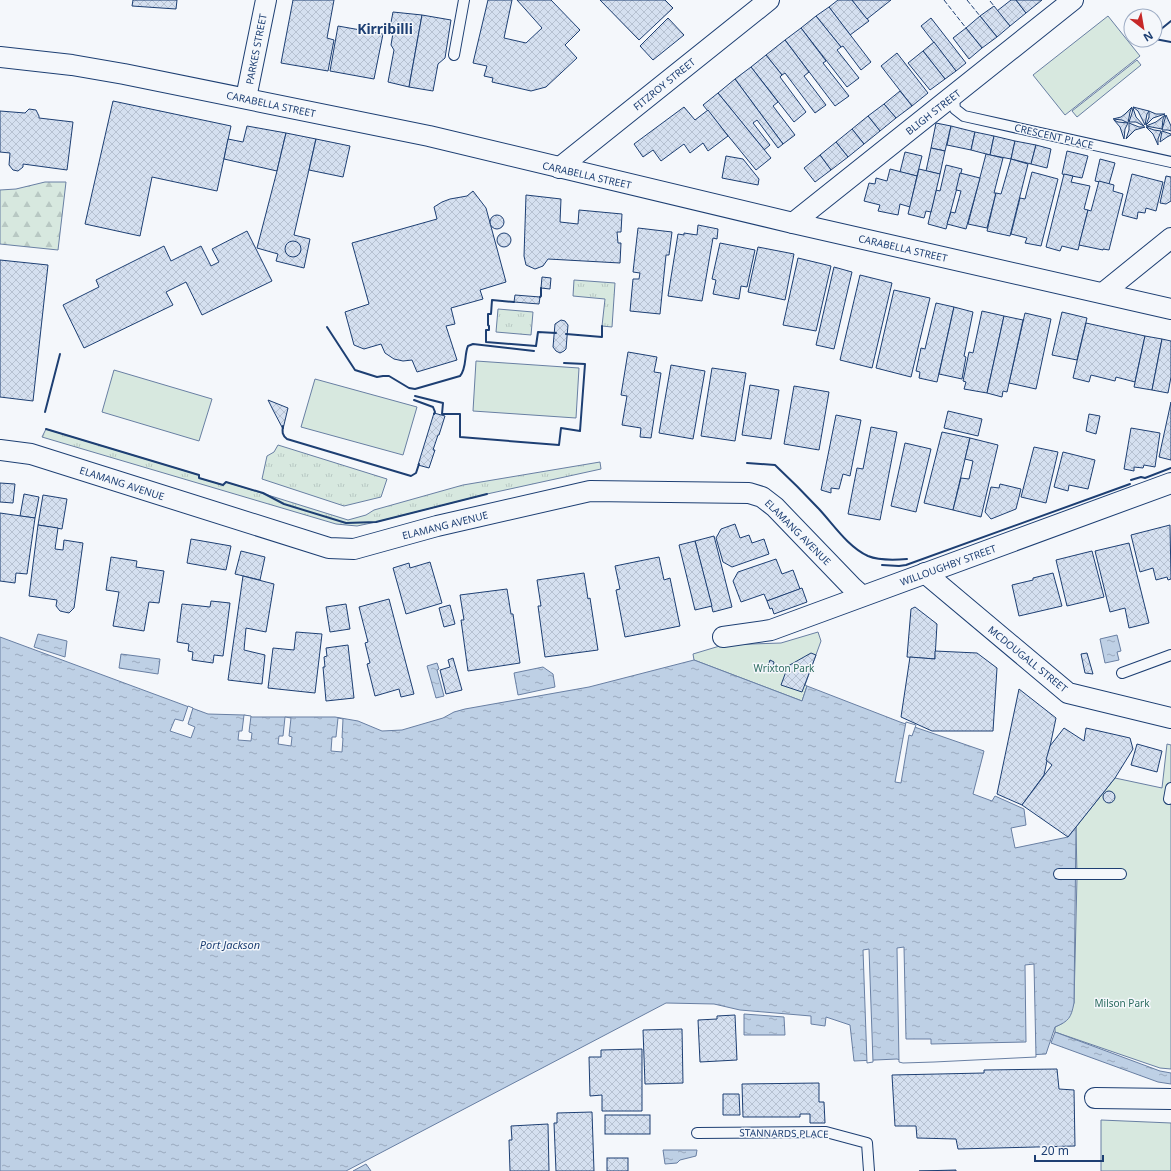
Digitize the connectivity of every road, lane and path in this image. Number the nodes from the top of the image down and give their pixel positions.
1 (266, 0) edge
2 (464, 0) edge
3 (769, 0) edge
4 (1073, 0) edge
5 (454, 55) dead end
6 (0, 57) edge
7 (956, 93) junction
8 (246, 98) junction
9 (1171, 162) edge
10 (559, 168) junction
11 (793, 223) junction
12 (1171, 238) edge
13 (1103, 293) junction
14 (1171, 309) edge
15 (0, 450) edge
16 (1171, 483) edge
17 (925, 573) junction
18 (862, 596) junction
19 (723, 636) dead end
20 (1171, 655) edge
21 (1122, 673) dead end
22 (1171, 718) edge
23 (1171, 788) edge
24 (1169, 799) dead end
25 (1059, 874) dead end
26 (1121, 874) dead end
27 (1095, 1098) dead end
28 (1171, 1099) edge
29 (697, 1133) dead end
30 (870, 1171) edge

1 - 8 street, PARKES STREET
2 - 5 lane
3 - 10 street, FITZROY STREET
4 - 7 street, BLIGH STREET
6 - 8 street, CARABELLA STREET
7 - 9 lane, CRESCENT PLACE
7 - 11 street, BLIGH STREET
8 - 10 street, CARABELLA STREET
10 - 11 street, CARABELLA STREET
11 - 13 street, CARABELLA STREET
12 - 13 street
13 - 14 street, CARABELLA STREET
15 - 18 street, ELAMANG AVENUE
16 - 17 street, WILLOUGHBY STREET
17 - 18 street, WILLOUGHBY STREET
17 - 22 street, MCDOUGALL STREET
18 - 19 street, WILLOUGHBY STREET
20 - 21 lane
23 - 24 lane
25 - 26 lane
27 - 28 street
29 - 30 lane, STANNARDS PLACE

